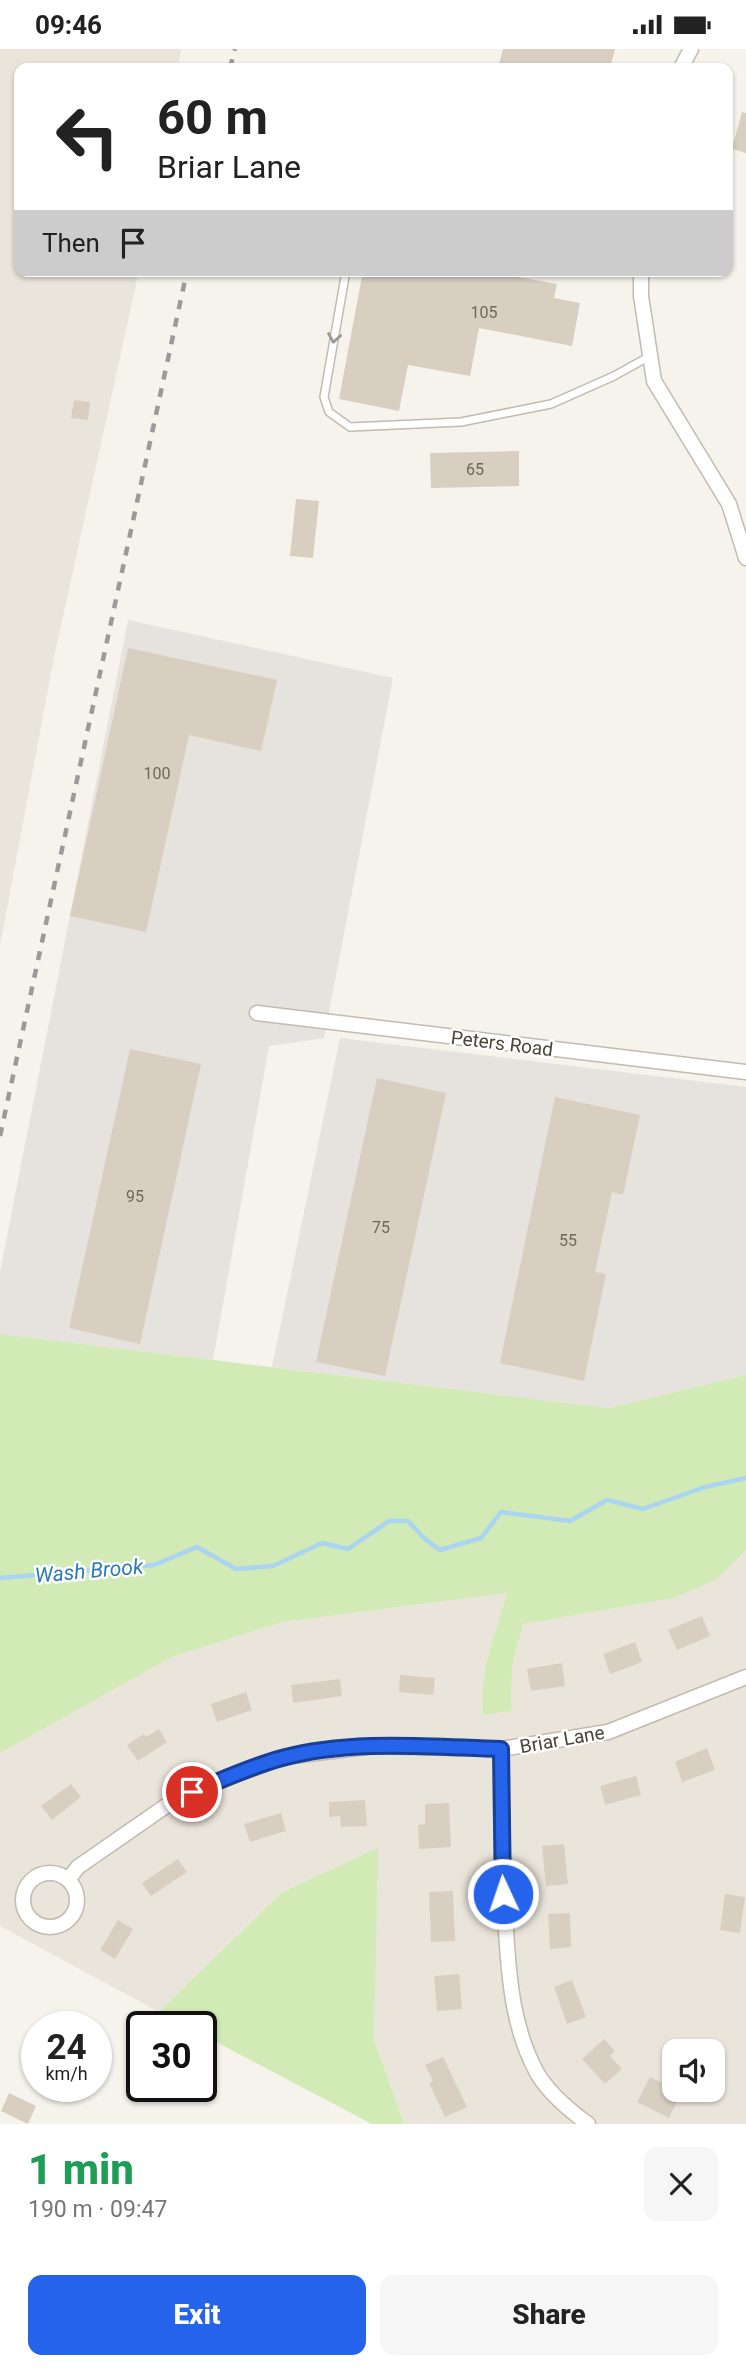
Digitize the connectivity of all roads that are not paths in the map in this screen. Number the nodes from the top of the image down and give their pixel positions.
1 (345, 277) edge
2 (641, 277) edge
3 (650, 355) junction
4 (746, 558) edge
5 (257, 1013) dead end
6 (746, 1072) edge
7 (746, 1677) edge
8 (501, 1749) junction
9 (68, 1880) dead end
10 (588, 2124) edge

1 -> 3 lane
2 - 3 street
3 - 4 street
5 - 6 street, Peters Road
7 - 8 street, Briar Lane
8 - 9 street, Briar Lane
8 - 10 street

